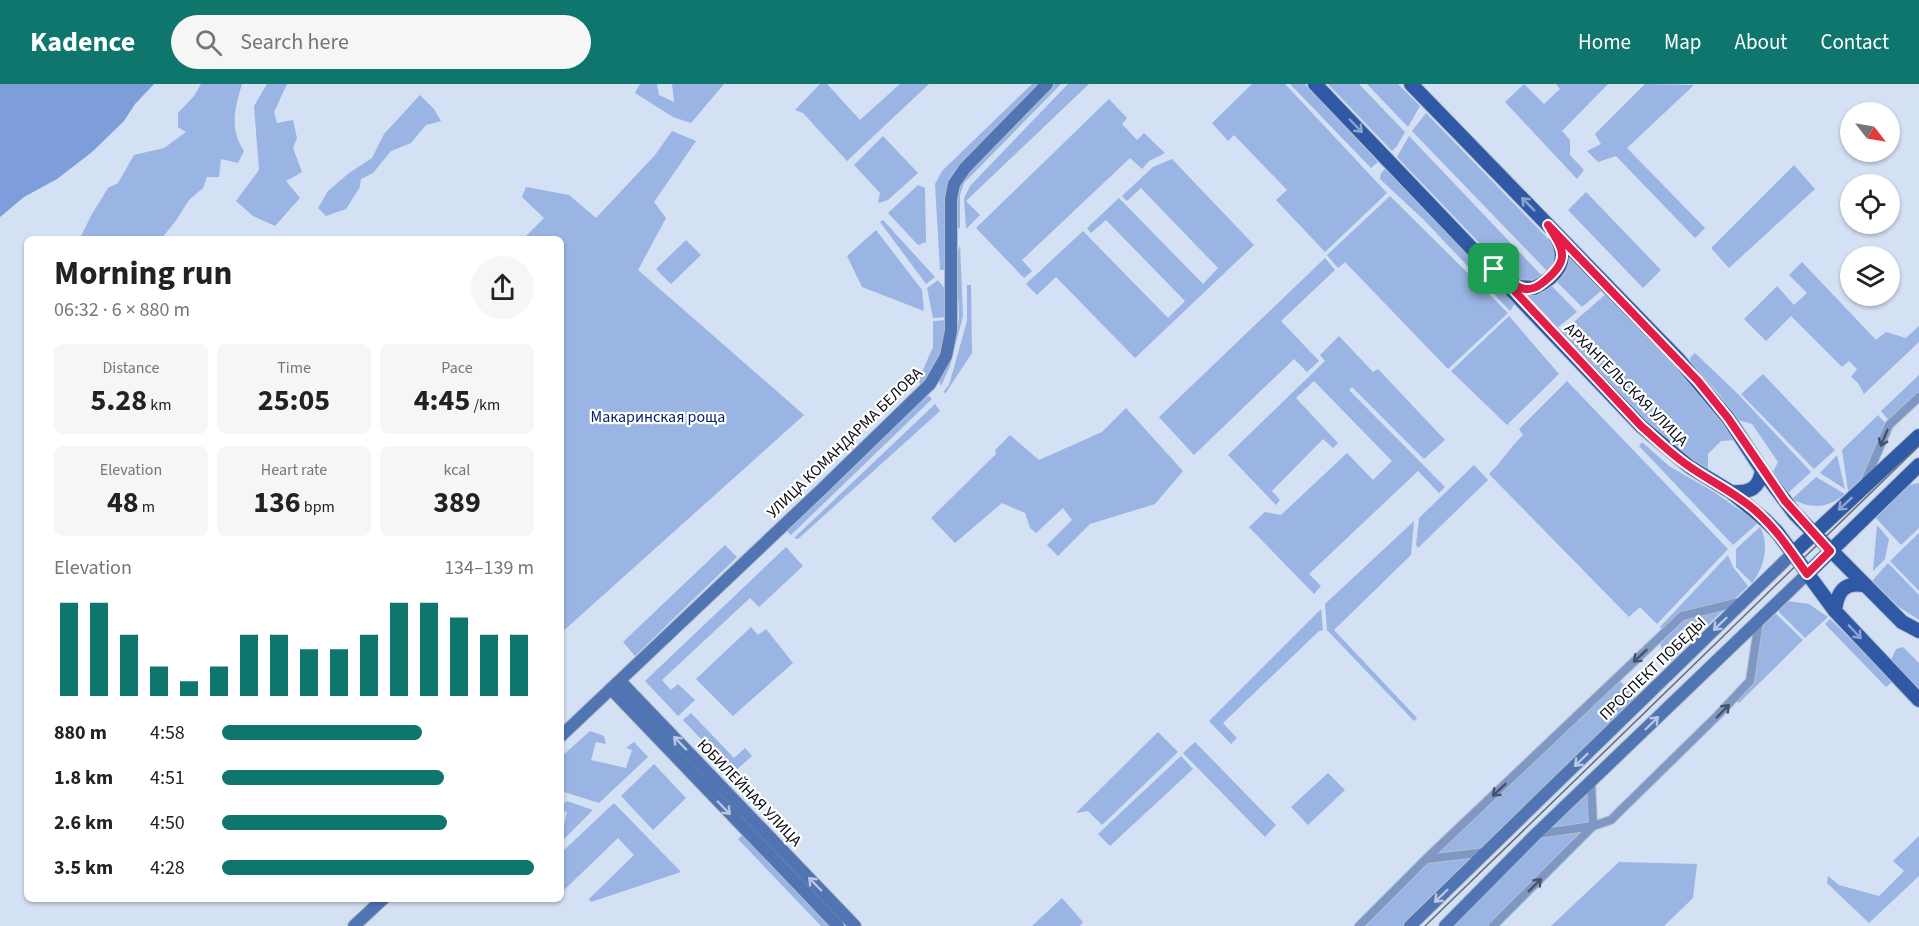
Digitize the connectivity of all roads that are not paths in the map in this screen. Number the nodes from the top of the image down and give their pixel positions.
1 (1047, 84) edge
2 (1315, 84) edge
3 (1411, 84) edge
4 (1548, 225) junction
5 (1494, 269) junction
6 (1919, 397) edge
7 (1919, 436) edge
8 (1919, 465) edge
9 (1762, 470) junction
10 (1863, 487) junction
11 (1731, 492) junction
12 (1814, 533) junction
13 (1830, 551) junction
14 (1792, 554) junction
15 (1807, 574) junction
16 (1863, 585) junction
17 (1744, 601) junction
18 (1835, 611) junction
19 (1759, 621) junction
20 (1919, 632) edge
21 (616, 685) junction
22 (1919, 700) edge
23 (564, 733) edge
24 (1591, 781) junction
25 (753, 819) junction
26 (1593, 826) junction
27 (744, 828) junction
28 (1536, 834) junction
29 (1486, 852) junction
30 (1426, 859) junction
31 (380, 902) edge
32 (354, 926) edge
33 (838, 926) edge
34 (855, 926) edge
35 (1359, 926) edge
36 (1410, 926) edge
37 (1445, 926) edge
38 (1493, 926) edge

1 - 21 main road, УЛИЦА КОМАНДАРМА БЕЛОВА
2 -> 5 main road, АРХАНГЕЛЬСКАЯ УЛИЦА
4 -> 3 main road
4 - 5 main road
4 - 9 main road
5 - 11 main road, АРХАНГЕЛЬСКАЯ УЛИЦА
6 -> 10 street
7 - 10 main road, ПРОСПЕКТ ПОБЕДЫ
8 - 13 main road
9 - 11 main road
9 - 12 main road
10 -> 12 main road, ПРОСПЕКТ ПОБЕДЫ
11 - 14 main road, АРХАНГЕЛЬСКАЯ УЛИЦА
12 - 13 main road
12 - 14 main road, ПРОСПЕКТ ПОБЕДЫ
13 - 15 main road
13 - 16 main road
14 - 15 main road, АРХАНГЕЛЬСКАЯ УЛИЦА
14 - 17 main road, ПРОСПЕКТ ПОБЕДЫ
15 - 18 main road, АРХАНГЕЛЬСКАЯ УЛИЦА
15 - 19 main road
16 - 18 main road
16 - 20 main road
17 -> 29 main road, ПРОСПЕКТ ПОБЕДЫ
17 -> 30 street
18 -> 22 main road, АРХАНГЕЛЬСКАЯ УЛИЦА
24 -> 19 main road
26 -> 19 street
21 - 23 main road, УЛИЦА КОМАНДАРМА БЕЛОВА
25 -> 21 main road, ЮБИЛЕЙНАЯ УЛИЦА
21 -> 27 main road, ЮБИЛЕЙНАЯ УЛИЦА
24 - 26 street
24 - 28 main road
25 - 27 main road
34 -> 25 main road, ЮБИЛЕЙНАЯ УЛИЦА
26 - 28 street
38 -> 26 street
27 - 33 main road, ЮБИЛЕЙНАЯ УЛИЦА
28 - 37 main road
29 - 30 street
29 -> 36 main road, ПРОСПЕКТ ПОБЕДЫ
30 - 35 street
31 - 32 main road

